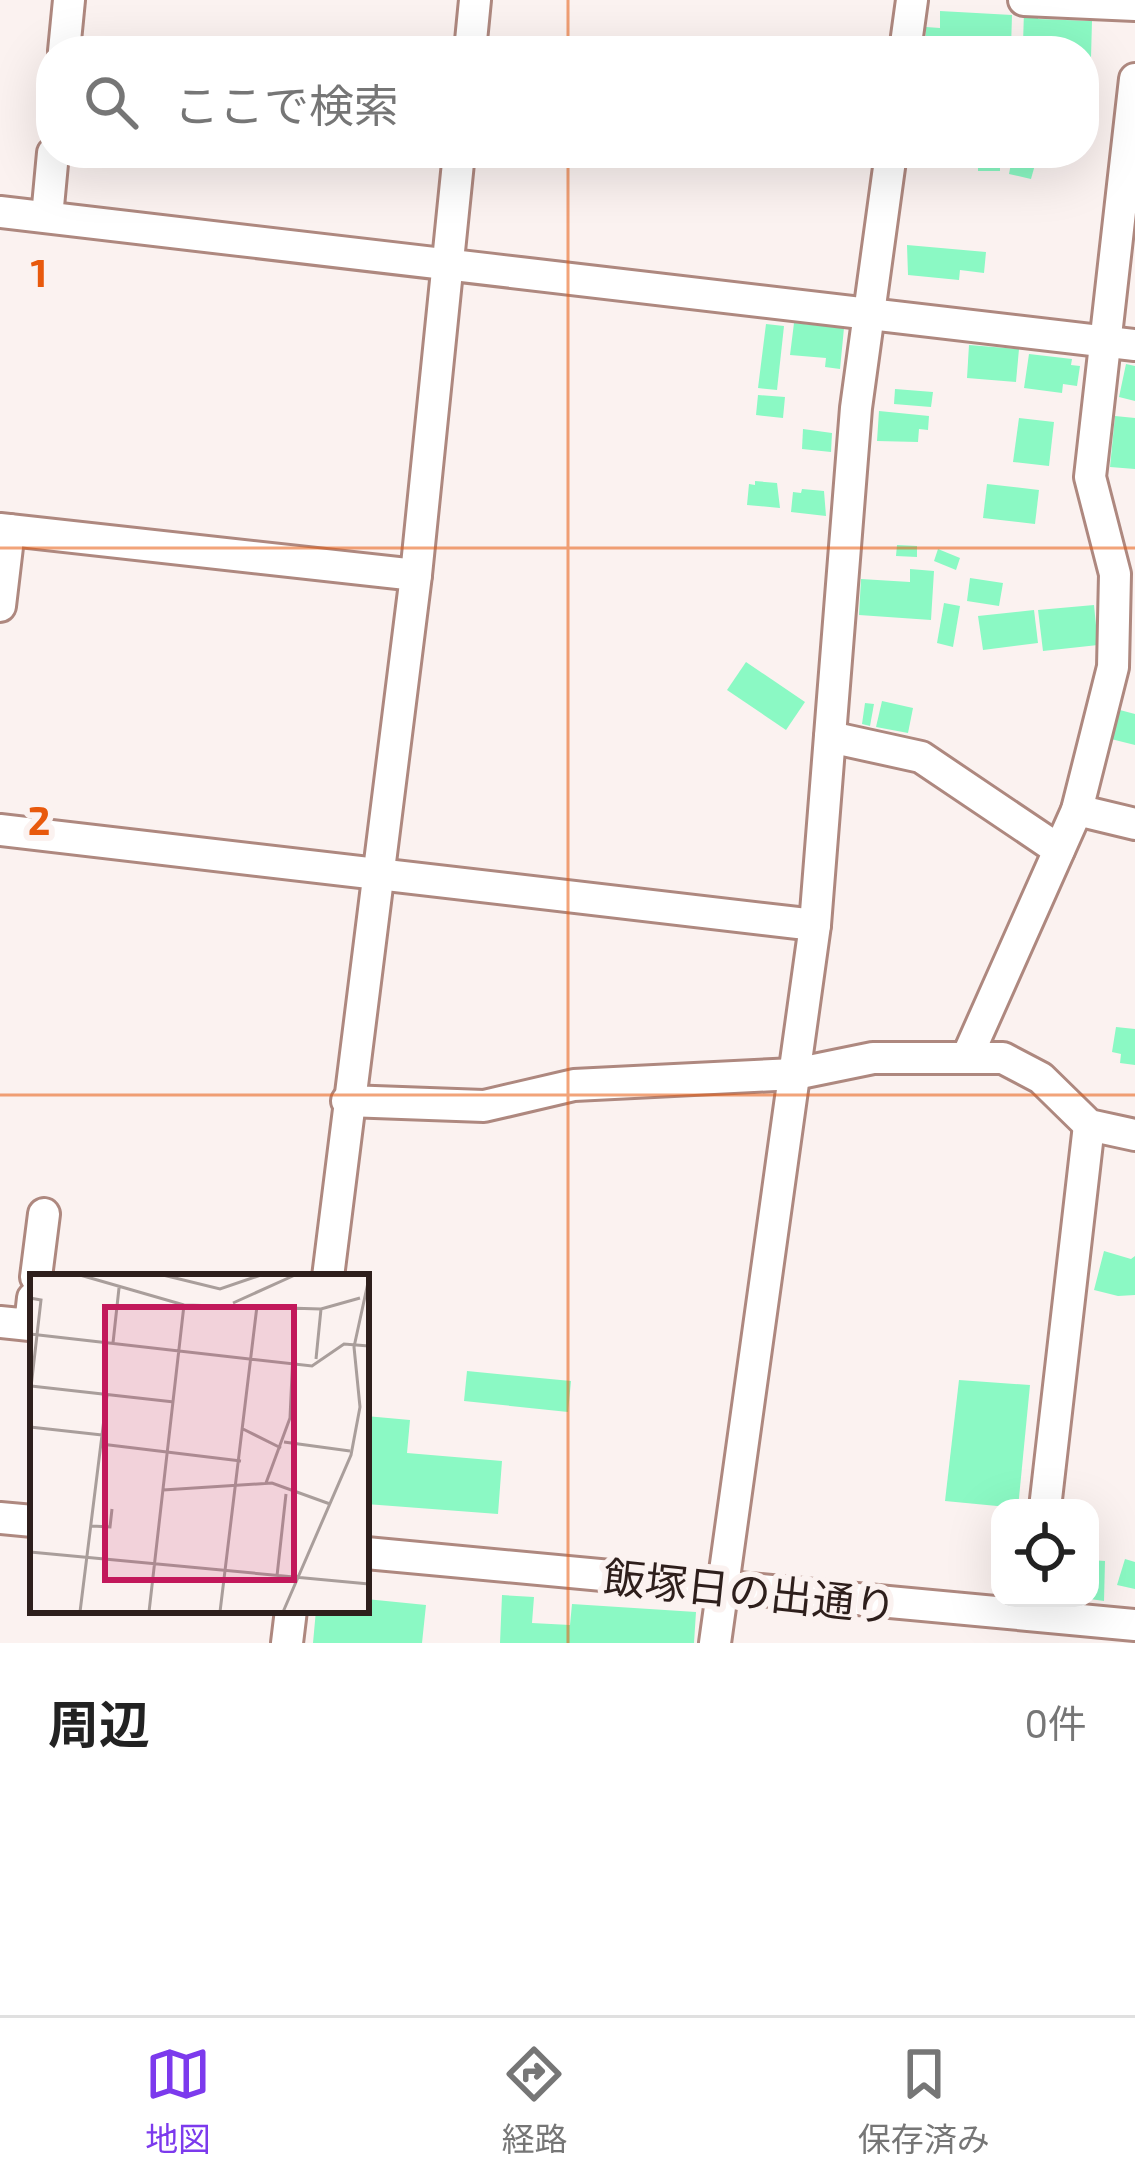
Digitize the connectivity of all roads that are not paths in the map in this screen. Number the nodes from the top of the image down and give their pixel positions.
1 (69, 0) edge
2 (476, 0) edge
3 (912, 0) edge
4 (1024, 0) edge
5 (1135, 5) edge
6 (65, 36) edge
7 (472, 36) edge
8 (907, 36) edge
9 (1135, 79) edge
10 (51, 168) edge
11 (458, 168) edge
12 (889, 168) edge
13 (0, 212) edge
14 (46, 217) junction
15 (448, 264) junction
16 (869, 315) junction
17 (1103, 341) junction
18 (1135, 345) edge
19 (5, 530) edge
20 (416, 575) junction
21 (0, 606) edge
22 (830, 736) junction
23 (1077, 810) junction
24 (1135, 824) edge
25 (0, 830) edge
26 (1059, 850) junction
27 (378, 871) junction
28 (815, 925) junction
29 (967, 1057) junction
30 (795, 1074) junction
31 (347, 1101) junction
32 (1089, 1125) junction
33 (1135, 1135) edge
34 (44, 1214) dead end
35 (36, 1274) edge
36 (328, 1274) edge
37 (0, 1322) edge
38 (30, 1325) edge
39 (1046, 1499) edge
40 (0, 1518) edge
41 (30, 1521) edge
42 (369, 1553) edge
43 (721, 1587) junction
44 (1033, 1608) edge
45 (291, 1613) edge
46 (1135, 1625) edge
47 (287, 1643) edge
48 (715, 1643) edge

1 - 6 street
2 - 7 street
3 - 8 street
4 - 5 street
9 - 17 street
10 - 14 street
11 - 15 street
12 - 16 street
13 - 14 street
14 - 15 street
15 - 16 street
15 - 20 street
16 - 17 street
16 - 22 street
17 - 18 street
17 - 23 street
19 - 20 street
19 - 21 street
20 - 27 street
22 - 26 street
22 - 28 street
23 - 24 street
23 - 26 street
25 - 27 street
26 - 29 street
27 - 28 street
27 - 31 street
28 - 30 street
29 - 30 street
29 - 32 street
30 - 31 street
30 - 43 street
31 - 36 street
32 - 33 street
32 - 39 street
34 - 35 street
37 - 38 street
40 - 41 street
42 - 43 street, 飯塚日の出通り
43 - 44 street, 飯塚日の出通り
43 - 48 street
44 - 46 street, 飯塚日の出通り
45 - 47 street

